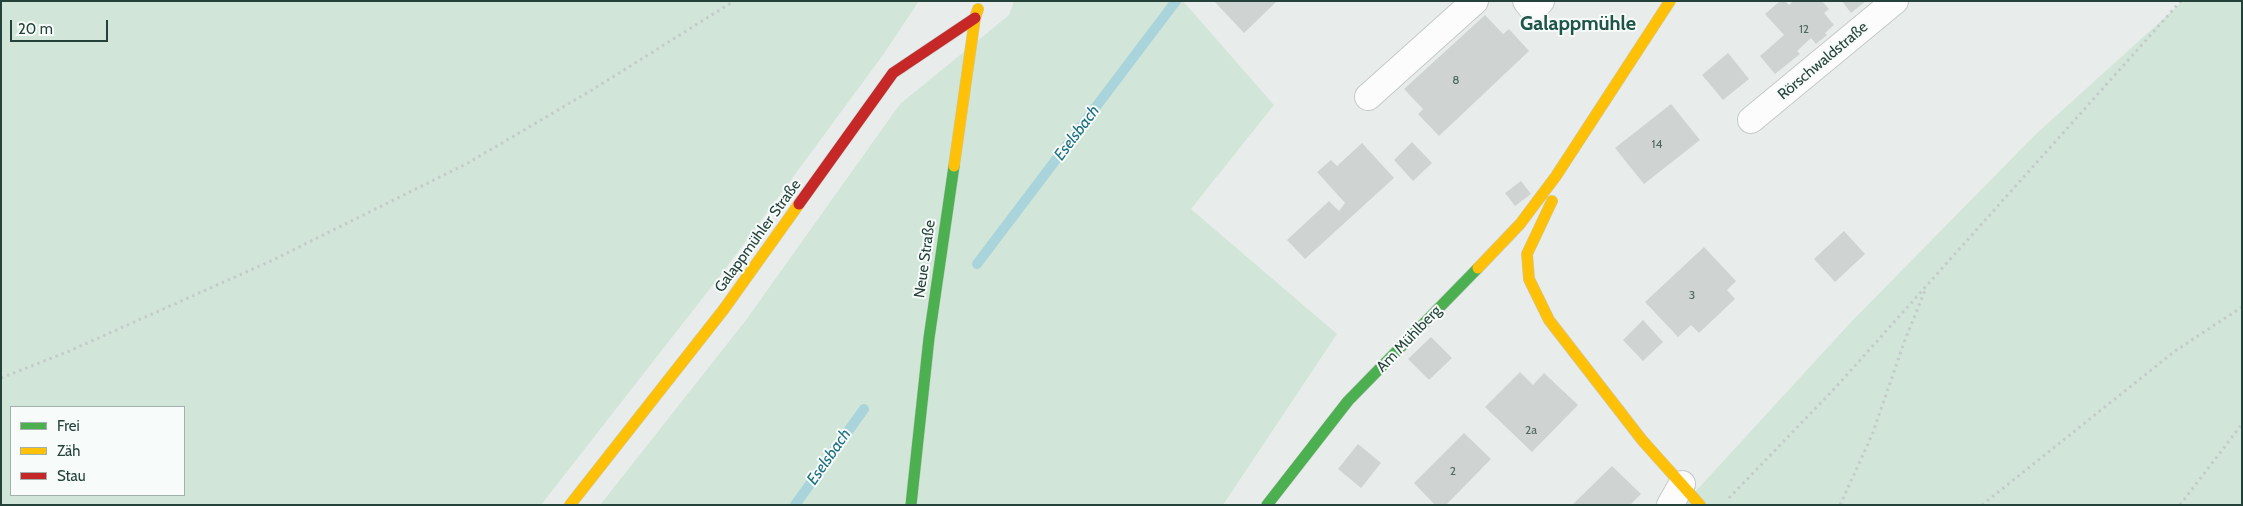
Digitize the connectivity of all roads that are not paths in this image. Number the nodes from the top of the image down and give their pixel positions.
1 (981, 1) edge
2 (1474, 1) edge
3 (1526, 1) edge
4 (1541, 1) edge
5 (1670, 1) edge
6 (1895, 1) edge
7 (975, 18) junction
8 (1368, 97) dead end
9 (1751, 120) dead end
10 (1556, 176) junction
11 (1676, 494) edge
12 (570, 505) edge
13 (911, 505) edge
14 (1267, 505) edge
15 (1700, 505) edge

1 - 7 street
2 - 8 street
3 - 4 street
5 - 10 street, Am Mühlberg
6 - 9 street, Rörschwaldstraße
7 - 12 street, Galappmühler Straße
7 - 13 street, Neue Straße
10 - 11 street, Am Mühlberg
10 - 14 street, Am Mühlberg
11 - 15 street, Am Mühlberg

